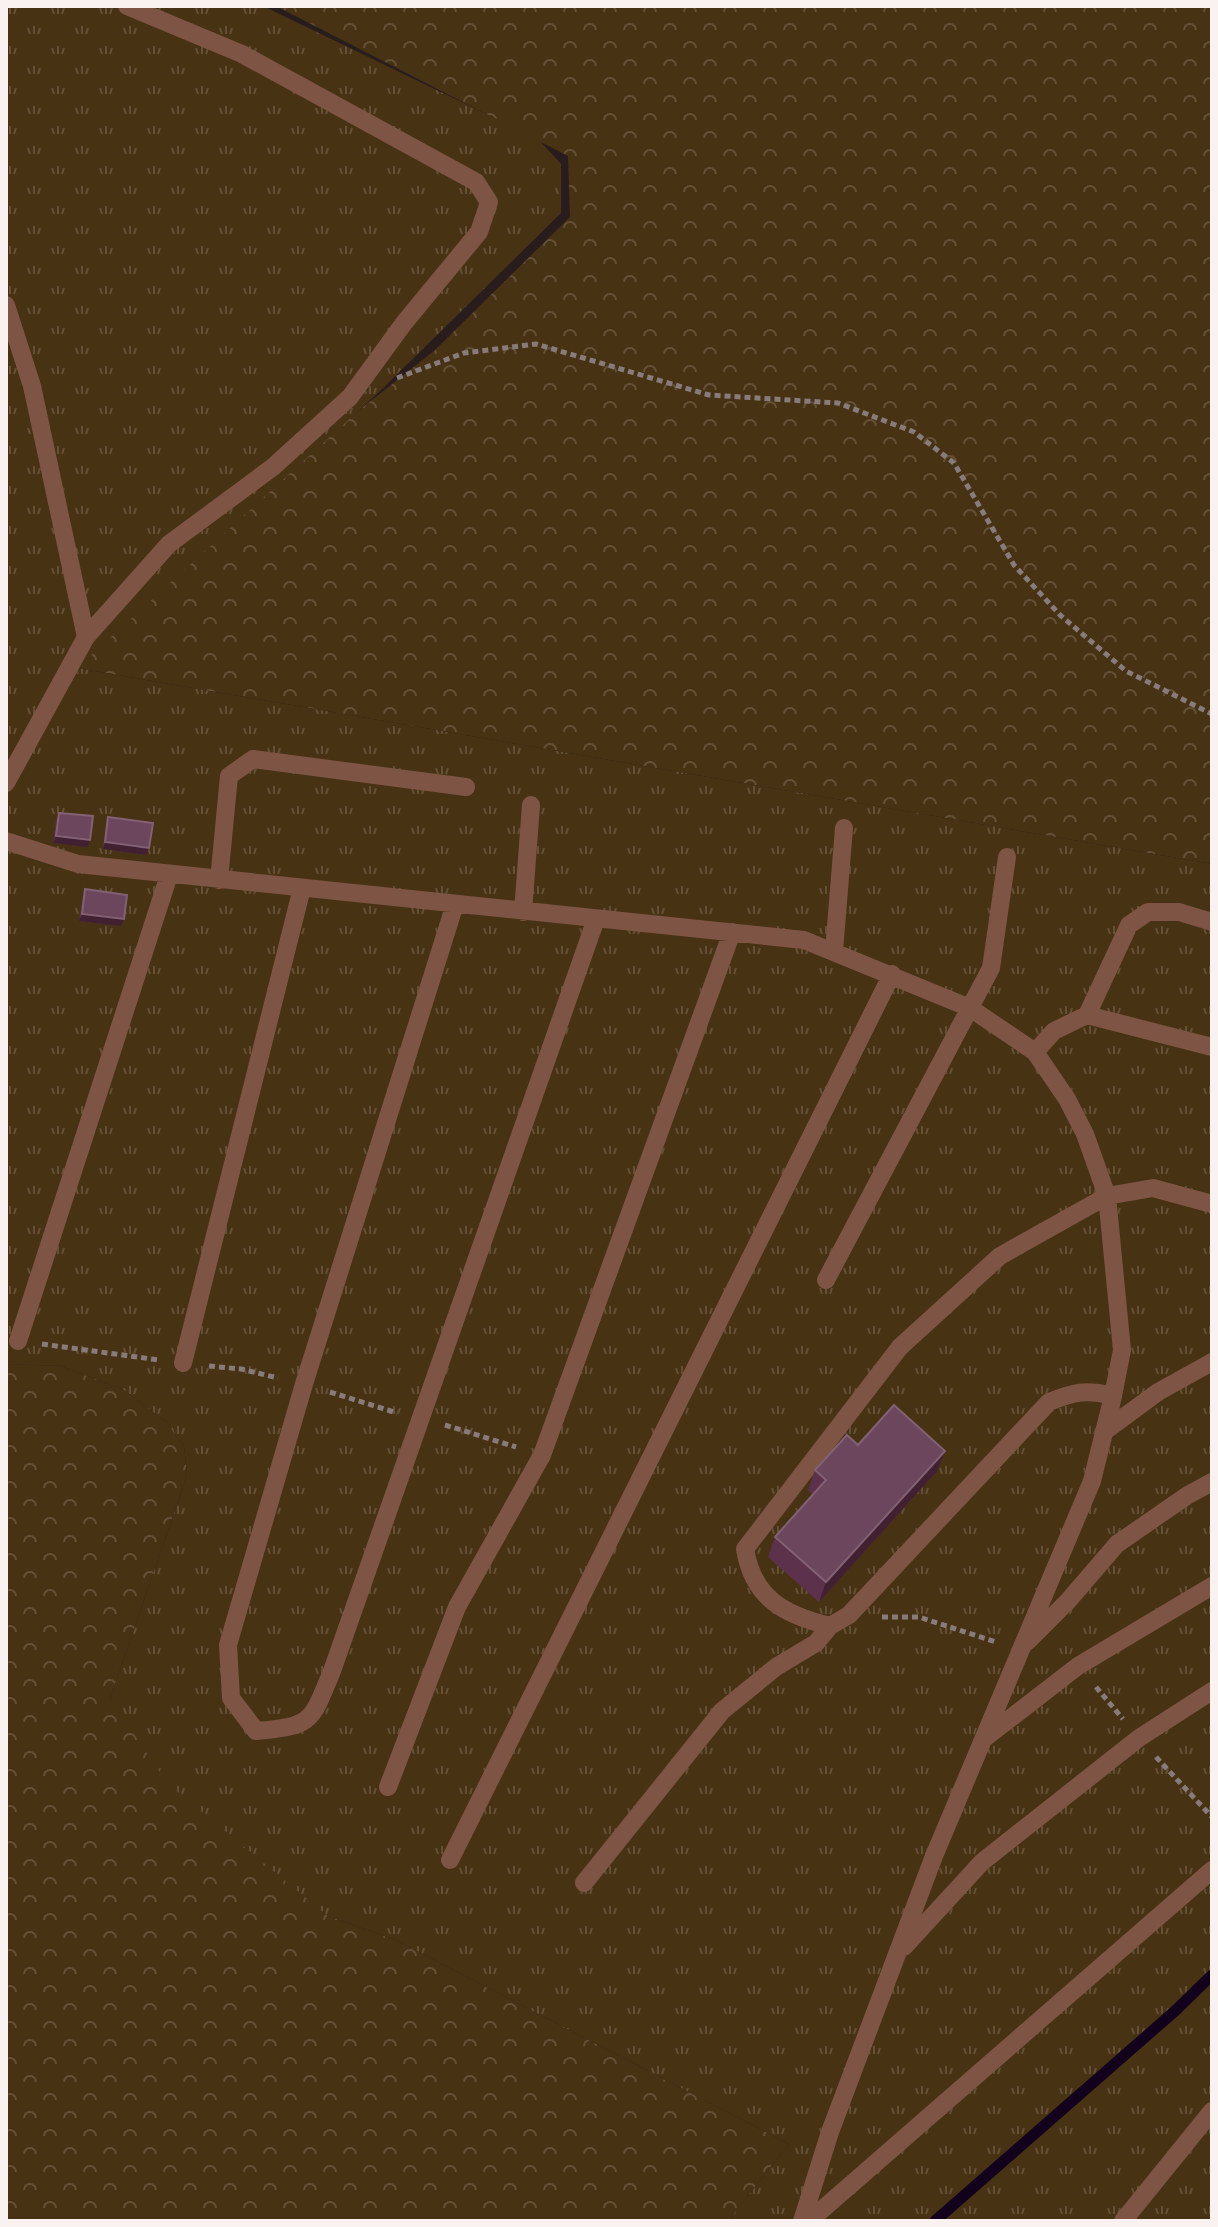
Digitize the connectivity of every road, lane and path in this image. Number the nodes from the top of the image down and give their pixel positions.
1 (127, 6) edge
2 (6, 305) edge
3 (393, 380) dead end
4 (86, 637) junction
5 (1212, 714) edge
6 (6, 783) edge
7 (466, 787) dead end
8 (531, 805) dead end
9 (844, 828) dead end
10 (6, 841) edge
11 (1007, 857) dead end
12 (169, 875) junction
13 (219, 880) junction
14 (302, 888) junction
15 (455, 904) junction
16 (523, 912) junction
17 (596, 919) junction
18 (1212, 922) edge
19 (732, 932) junction
20 (834, 951) junction
21 (892, 974) junction
22 (970, 1008) junction
23 (1087, 1015) junction
24 (1212, 1047) edge
25 (1035, 1052) junction
26 (1107, 1196) junction
27 (1212, 1204) edge
28 (826, 1280) dead end
29 (18, 1341) dead end
30 (1212, 1362) edge
31 (183, 1363) dead end
32 (1113, 1396) junction
33 (1105, 1431) junction
34 (1212, 1482) edge
35 (1212, 1586) edge
36 (849, 1615) junction
37 (830, 1626) junction
38 (1020, 1650) junction
39 (1212, 1691) edge
40 (983, 1740) junction
41 (388, 1787) dead end
42 (450, 1860) dead end
43 (1212, 1870) edge
44 (584, 1883) dead end
45 (897, 1955) junction
46 (1212, 2111) edge
47 (802, 2221) edge
48 (809, 2221) edge
49 (1123, 2221) edge

1 - 4 lane
2 - 4 lane
3 - 5 path
4 - 6 lane
7 - 13 lane
8 - 16 lane
9 - 20 lane
10 - 12 lane
11 - 22 lane
12 - 13 lane
12 - 29 lane
13 - 14 lane
14 - 15 lane
14 - 31 lane
15 - 16 lane
15 - 17 lane
16 - 17 lane
17 - 19 lane
18 - 23 lane
19 - 20 lane
19 - 41 lane
20 - 21 lane
21 - 22 lane
21 - 42 lane
22 - 25 lane
22 - 28 lane
23 - 24 lane
23 - 25 lane
25 - 26 lane
26 - 27 lane
26 - 32 lane
26 - 37 lane
30 - 33 lane
32 - 33 lane
32 - 36 lane
33 - 38 lane
34 - 38 lane
35 - 40 lane
36 - 37 lane
36 - 38 path
37 - 44 lane
38 - 40 lane
39 - 45 lane
40 - 45 lane
43 - 48 lane
45 - 47 lane
46 - 49 lane

